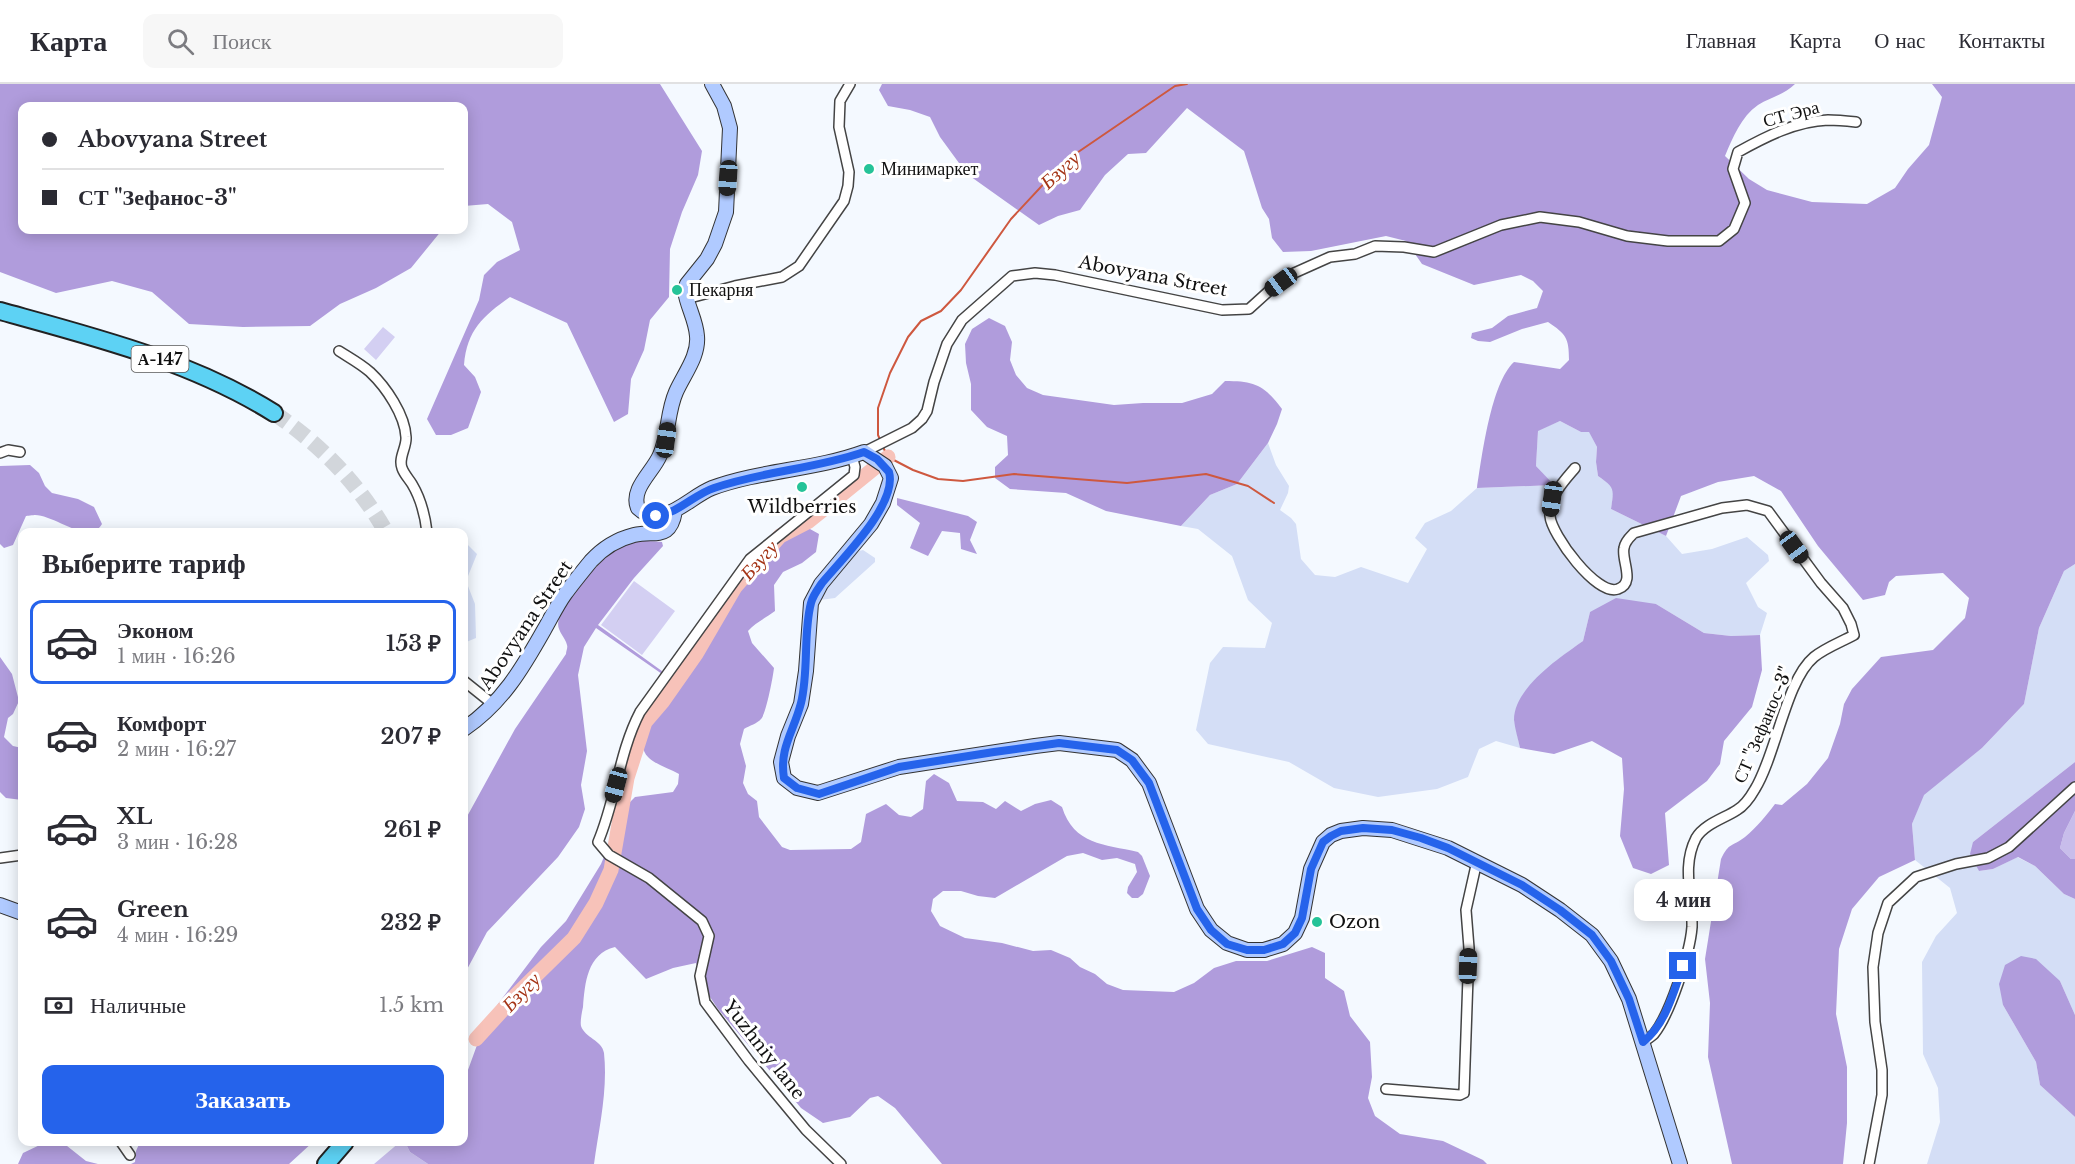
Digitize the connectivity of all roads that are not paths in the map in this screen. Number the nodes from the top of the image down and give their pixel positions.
1 (712, 84) edge
2 (850, 84) edge
3 (1856, 122) dead end
4 (1738, 152) joint
5 (686, 299) junction
6 (0, 311) edge
7 (339, 351) dead end
8 (274, 413) tunnel mouth
9 (863, 451) junction
10 (20, 452) dead end
11 (0, 453) edge
12 (1575, 468) dead end
13 (675, 511) junction
14 (427, 528) edge
15 (468, 684) edge
16 (494, 705) junction
17 (468, 726) edge
18 (2075, 787) edge
19 (18, 856) edge
20 (0, 858) edge
21 (1477, 861) junction
22 (0, 905) edge
23 (18, 912) edge
24 (1643, 1042) junction
25 (1386, 1089) dead end
26 (124, 1146) edge
27 (342, 1146) edge
28 (130, 1155) dead end
29 (326, 1164) edge
30 (841, 1164) edge
31 (1680, 1164) edge
32 (1869, 1164) edge

1 - 5 street
2 - 5 street
3 - 4 street, СТ Эра
4 - 9 street, Abovyana Street
5 - 13 street, Abovyana Street
6 - 8 highway, А-147
7 - 14 street
9 - 13 street, Abovyana Street
9 - 21 street
9 - 30 street, Yuzhniy lane
10 - 11 street
12 - 24 street, СТ "Зефанос-3"
13 - 16 street, Abovyana Street
15 - 16 street
16 - 17 street, Abovyana Street
18 - 32 street
19 - 20 street
21 - 24 street
21 - 25 street
22 - 23 street
24 - 31 street
26 - 28 street
27 - 29 highway

